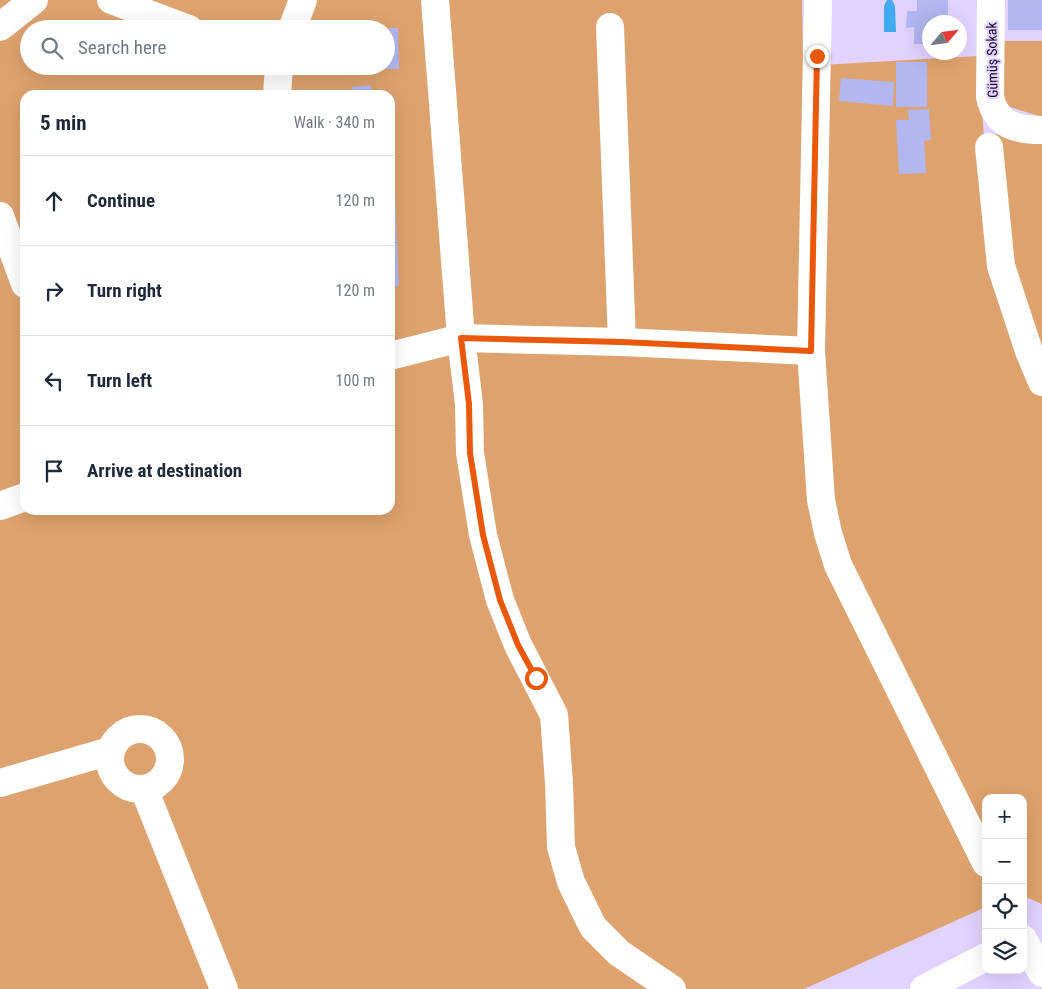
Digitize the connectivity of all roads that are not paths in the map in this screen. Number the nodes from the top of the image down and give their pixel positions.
1 (34, 0) edge
2 (111, 0) edge
3 (303, 0) edge
4 (435, 0) edge
5 (818, 0) edge
6 (991, 0) edge
7 (165, 20) edge
8 (295, 20) edge
9 (0, 27) edge
10 (610, 27) dead end
11 (278, 75) edge
12 (277, 90) edge
13 (1042, 130) edge
14 (989, 147) dead end
15 (0, 216) edge
16 (20, 270) edge
17 (461, 338) junction
18 (622, 342) junction
19 (811, 351) junction
20 (395, 355) edge
21 (1042, 382) edge
22 (20, 499) edge
23 (0, 506) edge
24 (110, 751) junction
25 (0, 784) edge
26 (144, 789) junction
27 (982, 855) edge
28 (1042, 929) edge
29 (1027, 937) edge
30 (1027, 946) edge
31 (982, 960) edge
32 (1042, 973) edge
33 (224, 989) edge
34 (672, 989) edge
35 (924, 989) edge

1 - 9 street
2 - 7 street
3 - 8 street
4 - 17 street
5 - 19 street
6 - 13 street, Gümüş Sokak
10 - 18 street
11 - 12 street
14 - 21 street
15 - 16 street
17 - 18 street
17 - 20 street
17 - 34 street
18 - 19 street
19 - 27 street
22 - 23 street
24 - 25 street
24 - 26 street
24 - 26 street
26 - 33 street
28 - 29 street
30 - 32 street
31 - 35 street

